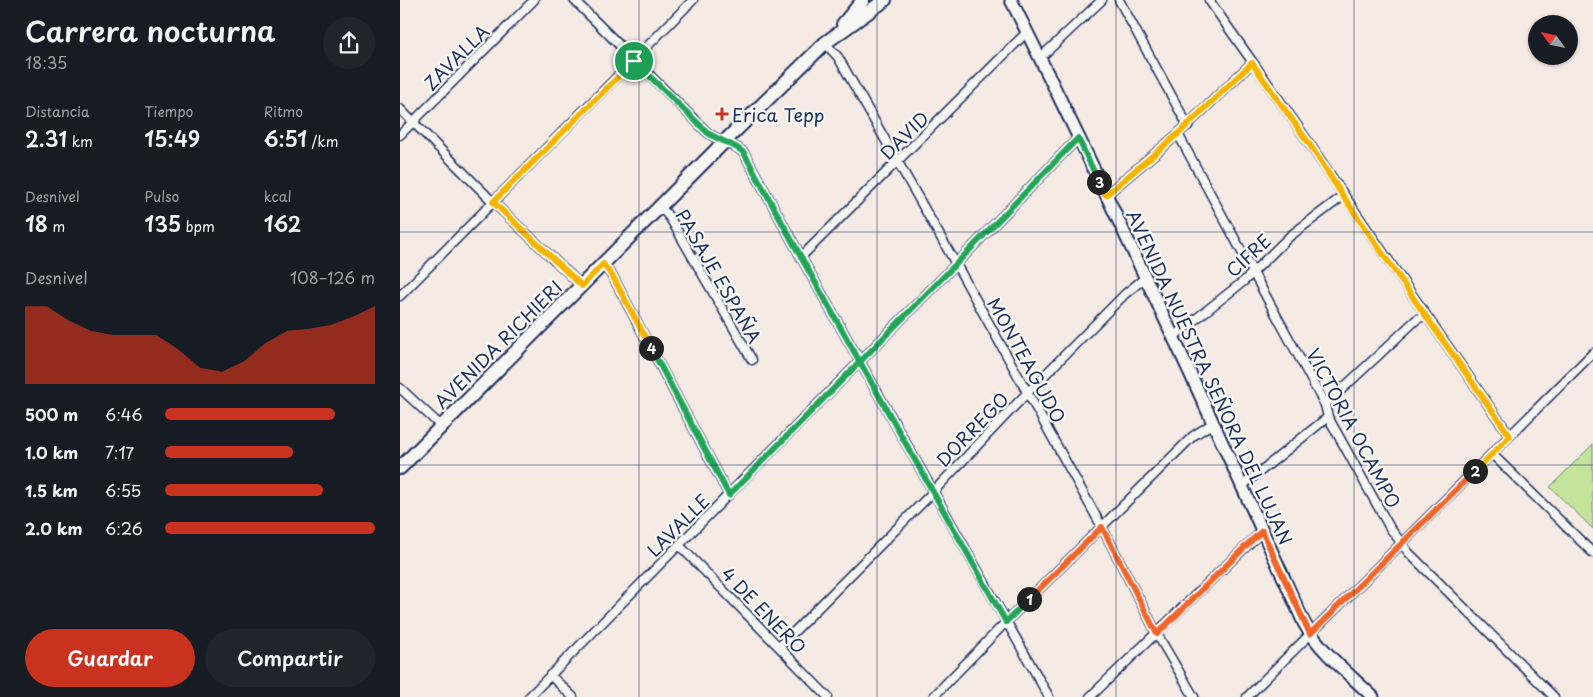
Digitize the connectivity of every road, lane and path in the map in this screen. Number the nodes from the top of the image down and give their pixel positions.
1 (534, 0) edge
2 (574, 0) edge
3 (693, 0) edge
4 (884, 0) edge
5 (1011, 0) edge
6 (1102, 0) edge
7 (1119, 0) edge
8 (1209, 0) edge
9 (860, 2) edge
10 (1027, 32) junction
11 (828, 41) junction
12 (1040, 58) junction
13 (634, 61) junction
14 (1252, 63) junction
15 (400, 110) edge
16 (413, 122) junction
17 (1188, 126) junction
18 (1178, 134) junction
19 (400, 135) edge
20 (1078, 138) junction
21 (724, 142) junction
22 (898, 162) junction
23 (1106, 195) junction
24 (1343, 196) junction
25 (493, 202) junction
26 (660, 206) junction
27 (801, 257) junction
28 (603, 264) junction
29 (956, 264) junction
30 (1253, 271) junction
31 (1146, 277) junction
32 (582, 286) junction
33 (400, 296) edge
34 (1425, 315) junction
35 (1174, 336) junction
36 (1593, 353) edge
37 (752, 360) dead end
38 (860, 361) junction
39 (400, 388) edge
40 (1027, 393) junction
41 (1325, 405) junction
42 (1328, 417) junction
43 (1213, 422) junction
44 (441, 426) junction
45 (1510, 436) junction
46 (1492, 454) junction
47 (400, 468) edge
48 (1242, 486) junction
49 (933, 492) junction
50 (729, 495) junction
51 (1102, 527) junction
52 (1262, 531) junction
53 (1401, 543) junction
54 (679, 545) junction
55 (1593, 553) edge
56 (1006, 622) junction
57 (1157, 634) junction
58 (1310, 634) junction
59 (779, 647) junction
60 (550, 675) junction
61 (528, 697) edge
62 (573, 697) edge
63 (828, 697) edge
64 (933, 697) edge
65 (1049, 697) edge
66 (1090, 697) edge
67 (1194, 697) edge
68 (1247, 697) edge
69 (1373, 697) edge
70 (1554, 697) edge

1 - 16 street, ZAVALLA
2 - 13 street
3 - 13 street
4 - 11 main road, AVENIDA RICHIERI
5 - 10 street, AVENIDA NUESTRA SEÑORA DEL LUJAN
6 - 12 street
7 - 17 street
8 - 14 street
9 - 11 main road
10 - 12 street, AVENIDA NUESTRA SEÑORA DEL LUJAN
10 - 22 street, DAVID
11 - 21 main road, AVENIDA RICHIERI
11 - 22 street, MONTEAGUDO
12 - 20 street, AVENIDA NUESTRA SEÑORA DEL LUJAN
13 - 21 street
13 - 25 street
14 - 17 street
14 - 24 street
15 - 16 street
16 - 19 street, ZAVALLA
16 - 25 street
17 - 18 street
18 - 23 street
18 - 30 street, VICTORIA OCAMPO
20 - 23 street, AVENIDA NUESTRA SEÑORA DEL LUJAN
20 - 29 street, LAVALLE
21 - 26 main road, AVENIDA RICHIERI
21 - 27 street
22 - 27 street, DAVID
22 - 29 street, MONTEAGUDO
23 - 31 street, AVENIDA NUESTRA SEÑORA DEL LUJAN
24 - 30 street, CIFRE
24 - 34 street
25 - 32 street
25 - 33 street
26 - 28 main road, AVENIDA RICHIERI
26 - 37 street, PASAJE ESPAÑA
27 - 38 street
28 - 32 main road, AVENIDA RICHIERI
28 - 50 street
29 - 38 street, LAVALLE
29 - 40 street, MONTEAGUDO
30 - 35 street, CIFRE
30 - 41 street, VICTORIA OCAMPO
31 - 35 street, AVENIDA NUESTRA SEÑORA DEL LUJAN
31 - 40 street, DORREGO
32 - 44 main road, AVENIDA RICHIERI
34 - 41 street
34 - 45 street
35 - 43 street, AVENIDA NUESTRA SEÑORA DEL LUJAN
36 - 45 street
38 - 49 street
38 - 50 street, LAVALLE
39 - 44 street
40 - 49 street, DORREGO
40 - 51 street, MONTEAGUDO
41 - 42 street, VICTORIA OCAMPO
42 - 48 street
42 - 53 street, VICTORIA OCAMPO
43 - 48 street, AVENIDA NUESTRA SEÑORA DEL LUJAN
43 - 51 street
44 - 47 main road, AVENIDA RICHIERI
45 - 46 street
46 - 53 street
46 - 55 street
48 - 52 street, AVENIDA NUESTRA SEÑORA DEL LUJAN
49 - 56 street
49 - 59 street, DORREGO
50 - 54 street, LAVALLE
51 - 56 street
51 - 57 street, MONTEAGUDO
52 - 57 street
52 - 58 street, AVENIDA NUESTRA SEÑORA DEL LUJAN
53 - 58 street
53 - 70 street, VICTORIA OCAMPO
54 - 59 street, 4 DE ENERO
54 - 60 street, LAVALLE
56 - 64 street
56 - 65 street
57 - 66 street
57 - 67 street, MONTEAGUDO
58 - 68 street
58 - 69 street
59 - 63 street, 4 DE ENERO
60 - 61 street, LAVALLE
60 - 62 street

